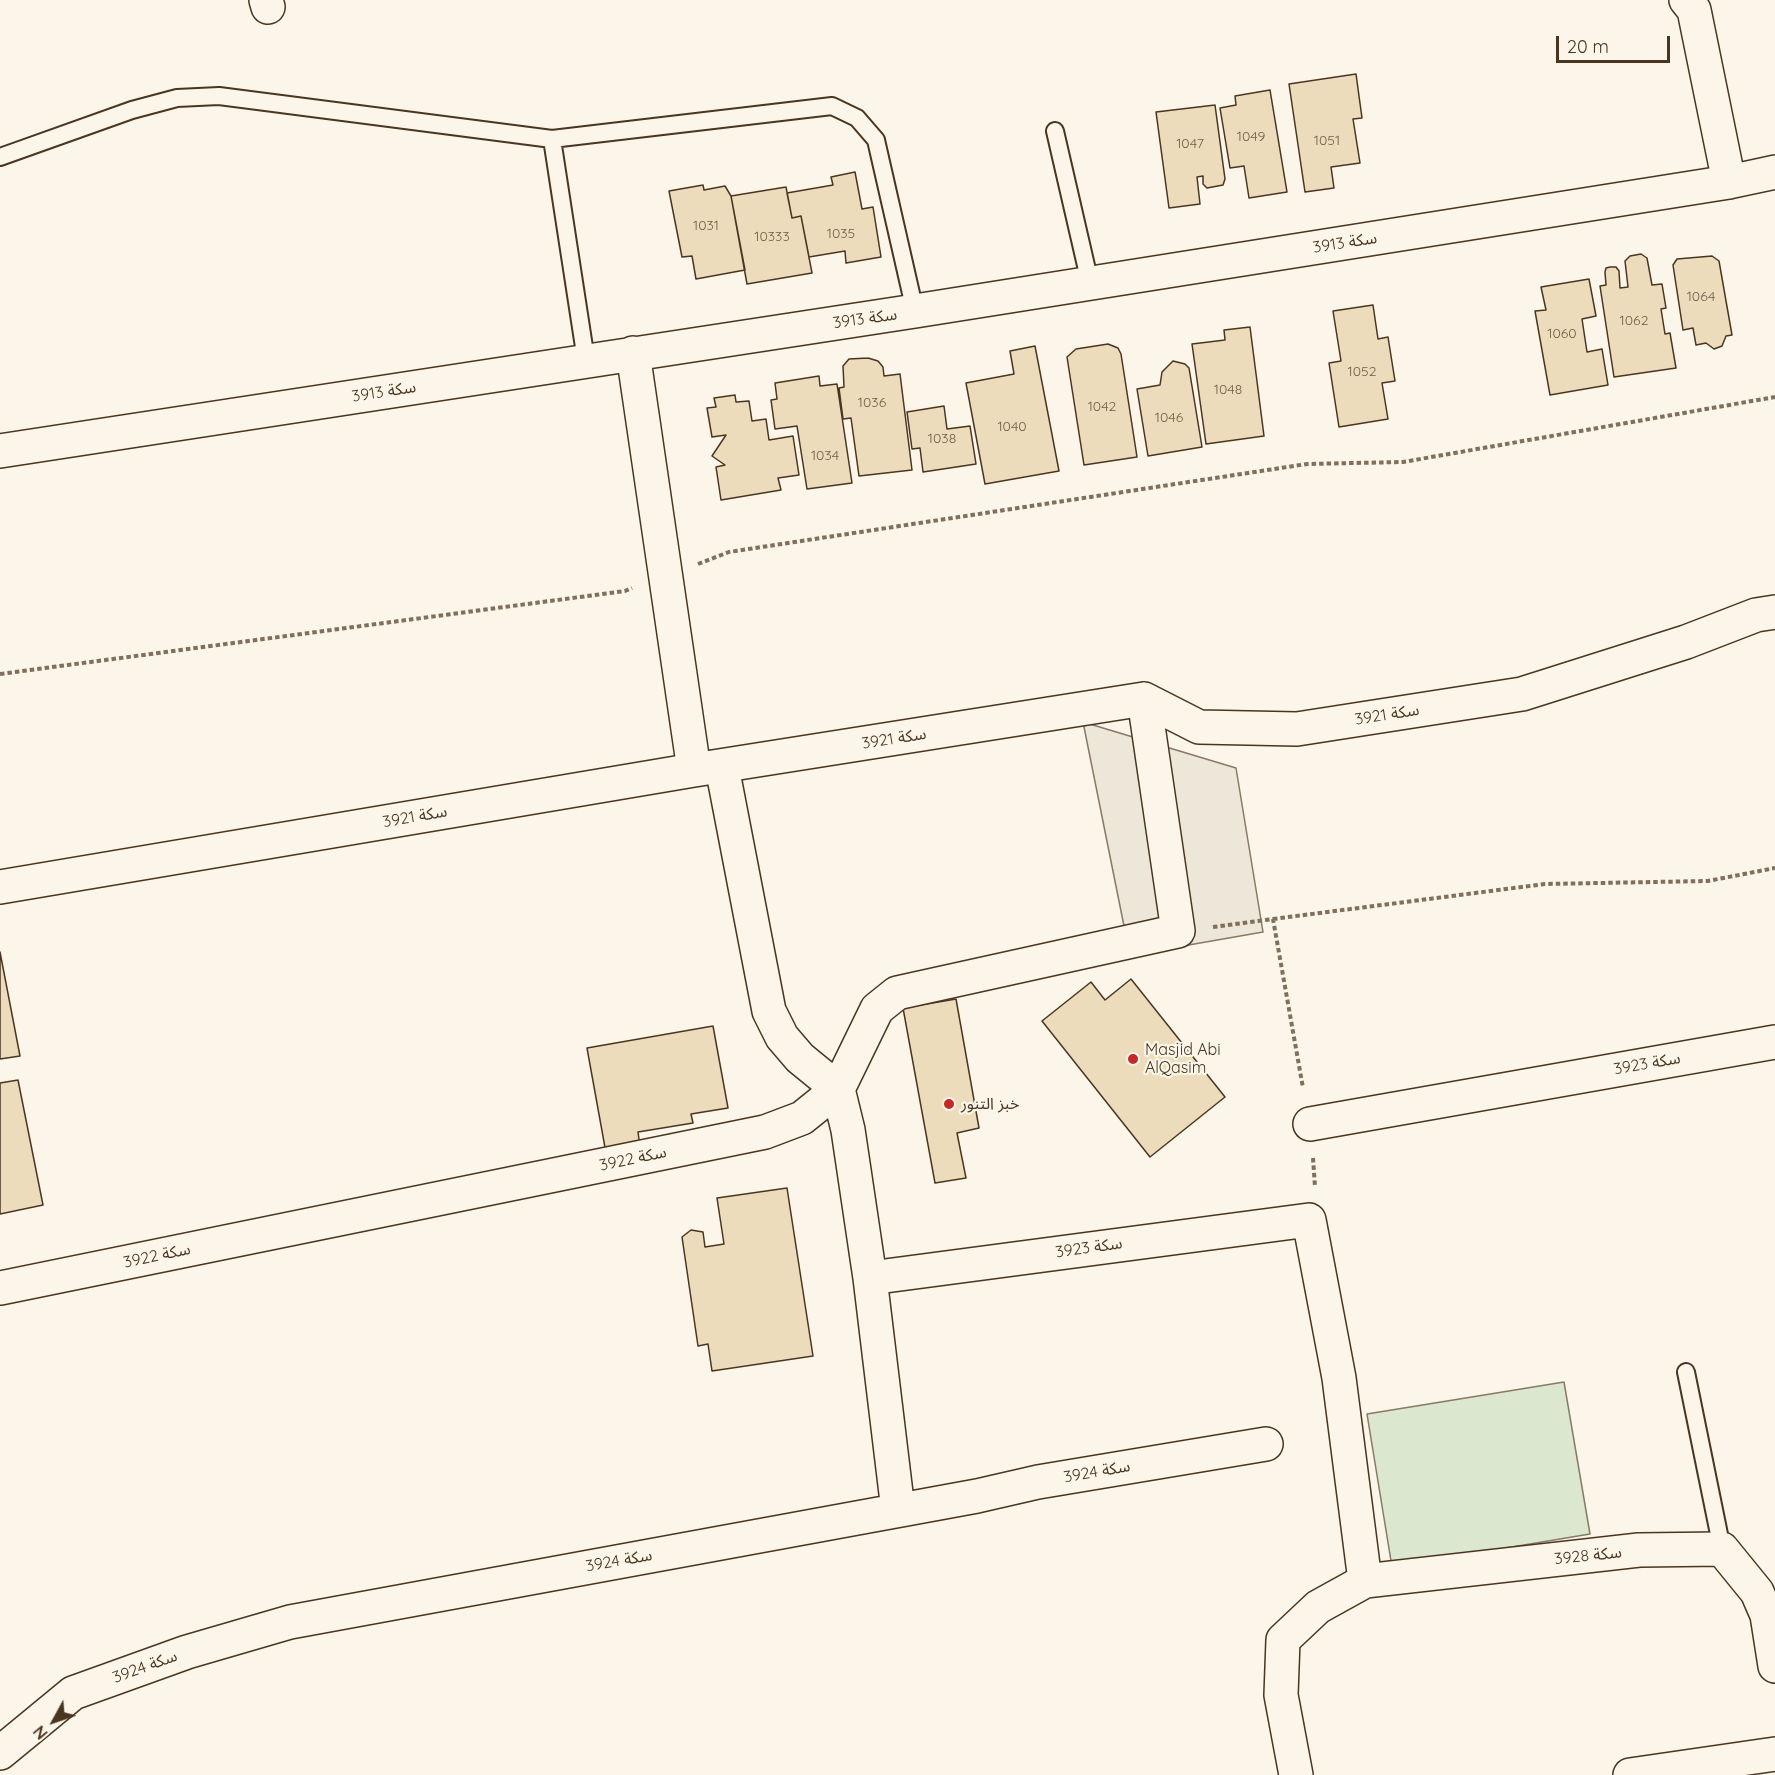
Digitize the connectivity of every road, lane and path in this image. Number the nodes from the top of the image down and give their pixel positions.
1 (1686, 0) edge
2 (1055, 131) dead end
3 (552, 139) junction
4 (0, 157) edge
5 (1775, 172) edge
6 (1729, 182) junction
7 (1090, 283) junction
8 (915, 311) junction
9 (633, 353) junction
10 (586, 360) junction
11 (1775, 397) edge
12 (0, 452) edge
13 (665, 576) junction
14 (1775, 612) edge
15 (0, 674) edge
16 (1144, 699) junction
17 (708, 769) junction
18 (1775, 868) edge
19 (0, 887) edge
20 (1273, 919) junction
21 (1178, 931) junction
22 (1775, 1042) edge
23 (838, 1089) junction
24 (1310, 1124) junction
25 (1309, 1220) junction
26 (870, 1278) junction
27 (0, 1288) edge
28 (1686, 1372) dead end
29 (1266, 1444) dead end
30 (898, 1510) junction
31 (1722, 1549) junction
32 (1365, 1581) junction
33 (1771, 1615) edge
34 (1775, 1666) edge
35 (0, 1753) edge
36 (1775, 1754) edge
37 (1296, 1775) edge
38 (1630, 1775) edge

1 - 6 street
2 - 7 lane
3 - 4 lane
3 - 8 lane
3 - 10 lane
5 - 6 street, سكة 3913
6 - 7 street, سكة 3913
7 - 8 street, سكة 3913
8 - 9 street, سكة 3913
9 - 10 street, سكة 3913
9 - 13 street
10 - 12 street, سكة 3913
11 - 13 path
13 - 15 path
13 - 17 street
14 - 16 street, سكة 3921
16 - 17 street, سكة 3921
16 - 21 street
17 - 19 street, سكة 3921
17 - 23 street
18 - 20 path
20 - 21 path
20 - 24 path
21 - 23 street
22 - 24 street, سكة 3923
23 - 26 street
23 - 27 street, سكة 3922
24 - 25 path
25 - 26 street, سكة 3923
25 - 32 street
26 - 30 street
28 - 31 lane
29 - 30 street, سكة 3924
30 - 35 street, سكة 3924
31 - 32 street, سكة 3928
31 - 33 street
32 - 37 street
33 - 34 street
36 - 38 street

